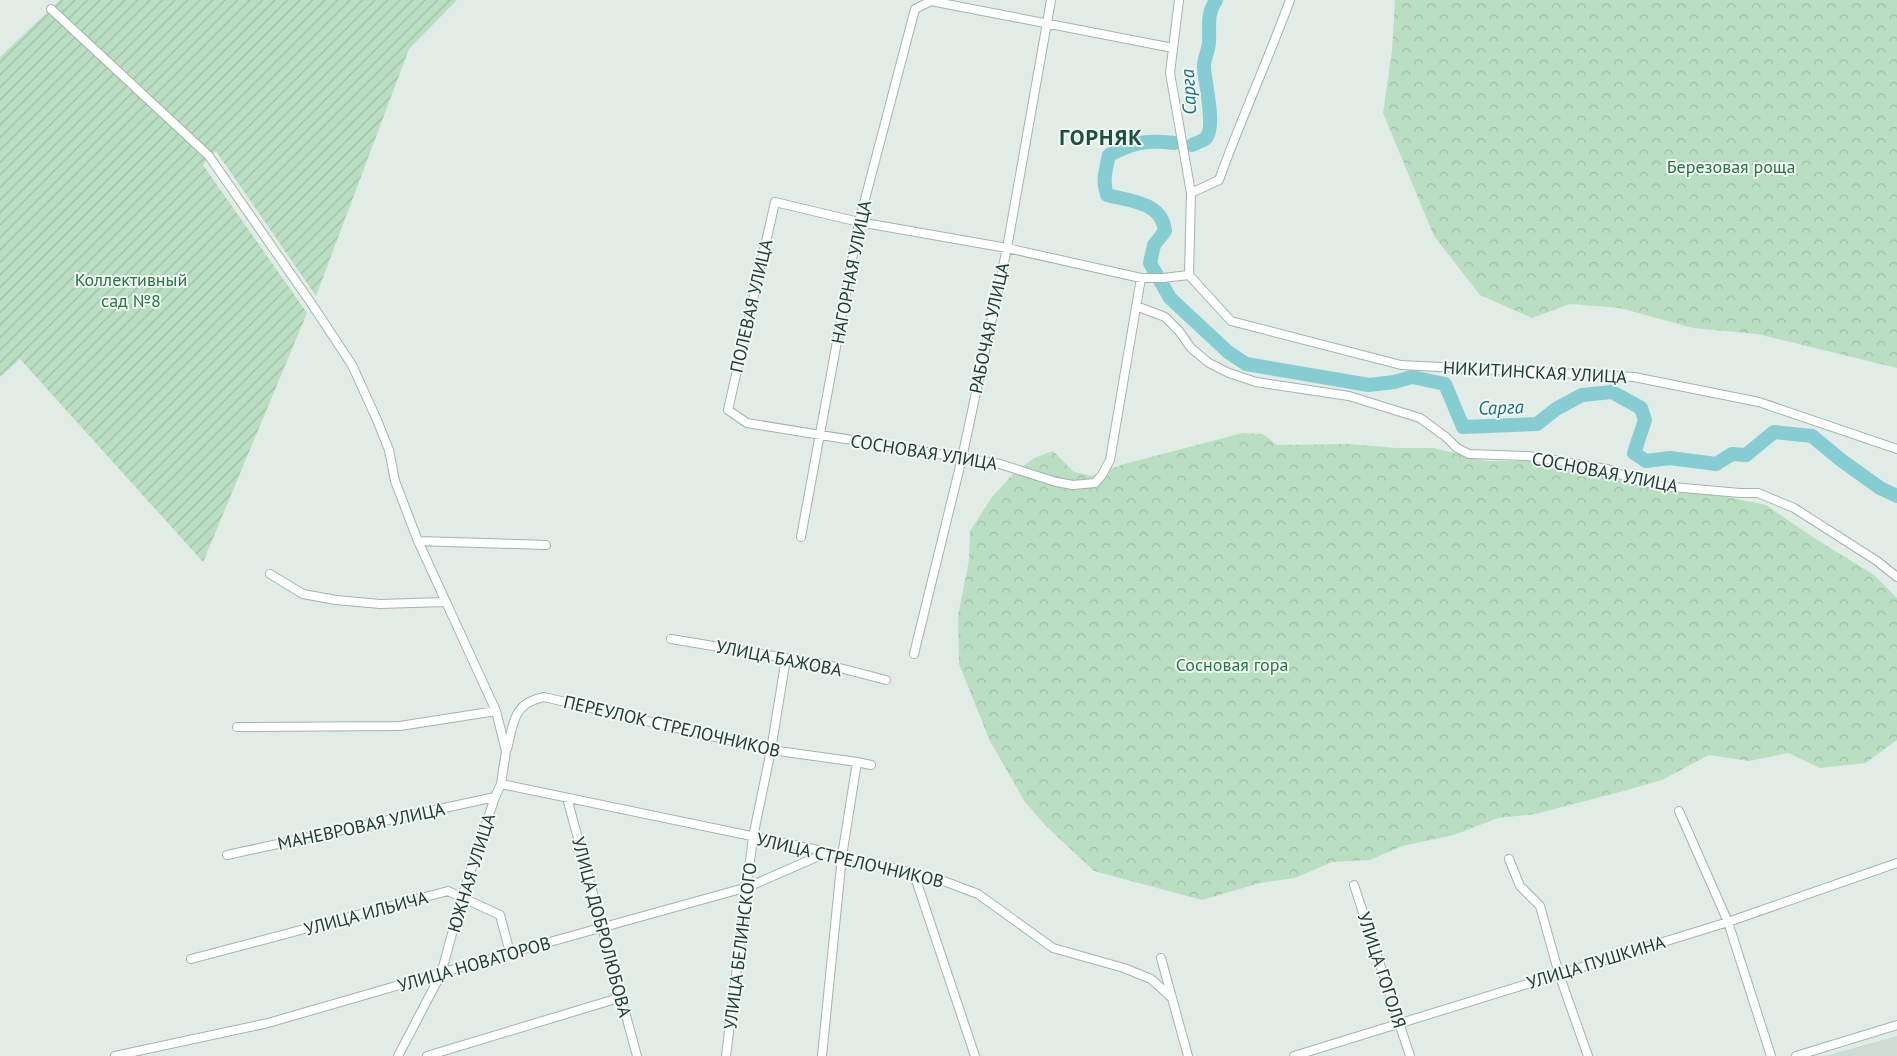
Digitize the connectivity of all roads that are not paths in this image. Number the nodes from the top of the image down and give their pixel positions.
1 (1051, 0) edge
2 (1180, 0) edge
3 (1290, 0) edge
4 (51, 9) dead end
5 (1047, 23) junction
6 (1173, 48) junction
7 (1191, 193) junction
8 (859, 222) junction
9 (1007, 248) junction
10 (1189, 275) junction
11 (1141, 278) junction
12 (1136, 306) junction
13 (728, 410) joint
14 (820, 435) junction
15 (1897, 450) edge
16 (962, 458) junction
17 (801, 537) dead end
18 (418, 542) junction
19 (546, 544) dead end
20 (270, 574) dead end
21 (1897, 577) edge
22 (445, 602) junction
23 (672, 639) dead end
24 (914, 654) dead end
25 (786, 658) junction
26 (886, 680) dead end
27 (496, 711) junction
28 (237, 727) dead end
29 (771, 750) junction
30 (506, 751) junction
31 (858, 762) junction
32 (871, 765) dead end
33 (501, 784) junction
34 (495, 797) junction
35 (567, 798) junction
36 (1679, 812) dead end
37 (754, 837) junction
38 (828, 852) junction
39 (227, 855) dead end
40 (842, 856) junction
41 (1509, 859) dead end
42 (1897, 863) edge
43 (914, 874) junction
44 (1354, 885) dead end
45 (748, 887) junction
46 (462, 897) junction
47 (1728, 922) junction
48 (602, 927) junction
49 (510, 952) junction
50 (1161, 958) dead end
51 (191, 959) dead end
52 (441, 974) junction
53 (1559, 974) junction
54 (622, 997) junction
55 (1172, 998) junction
56 (1399, 1022) junction
57 (1897, 1025) edge
58 (115, 1056) edge
59 (398, 1056) edge
60 (427, 1056) edge
61 (637, 1056) edge
62 (726, 1056) edge
63 (822, 1056) edge
64 (975, 1056) edge
65 (1188, 1056) edge
66 (1294, 1056) edge
67 (1410, 1056) edge
68 (1588, 1056) edge
69 (1771, 1056) edge
70 (1796, 1056) edge

1 - 5 street, РАБОЧАЯ УЛИЦА
2 - 6 street
3 - 7 street
4 - 18 street, ЮЖНАЯ УЛИЦА
5 - 6 street
5 - 8 street, НАГОРНАЯ УЛИЦА
5 - 9 street, РАБОЧАЯ УЛИЦА
6 - 7 street
7 - 10 street
8 - 9 street
8 - 13 street, ПОЛЕВАЯ УЛИЦА
8 - 14 street, НАГОРНАЯ УЛИЦА
9 - 11 street
9 - 16 street, РАБОЧАЯ УЛИЦА
10 - 11 street
10 - 15 street, НИКИТИНСКАЯ УЛИЦА
11 - 12 street
12 - 16 street, СОСНОВАЯ УЛИЦА
12 - 21 street, СОСНОВАЯ УЛИЦА
13 - 14 street, СОСНОВАЯ УЛИЦА
14 - 16 street, СОСНОВАЯ УЛИЦА
14 - 17 street, НАГОРНАЯ УЛИЦА
16 - 24 street, РАБОЧАЯ УЛИЦА
18 - 19 street
18 - 22 street, ЮЖНАЯ УЛИЦА
20 - 22 street
22 - 27 street, ЮЖНАЯ УЛИЦА
23 - 25 street, УЛИЦА БАЖОВА
25 - 26 street, УЛИЦА БАЖОВА
25 - 29 street, УЛИЦА БЕЛИНСКОГО
27 - 28 street
27 - 30 street, ЮЖНАЯ УЛИЦА
29 - 30 street, ПЕРЕУЛОК СТРЕЛОЧНИКОВ
29 - 31 street, ПЕРЕУЛОК СТРЕЛОЧНИКОВ
29 - 37 street, УЛИЦА БЕЛИНСКОГО
30 - 33 street, ЮЖНАЯ УЛИЦА
31 - 32 street, ПЕРЕУЛОК СТРЕЛОЧНИКОВ
31 - 40 street
33 - 34 street, ЮЖНАЯ УЛИЦА
33 - 35 street, УЛИЦА СТРЕЛОЧНИКОВ
34 - 39 street, МАНЕВРОВАЯ УЛИЦА
34 - 46 street, ЮЖНАЯ УЛИЦА
35 - 37 street, УЛИЦА СТРЕЛОЧНИКОВ
35 - 48 street, УЛИЦА ДОБРОЛЮБОВА
36 - 47 street
37 - 38 street, УЛИЦА СТРЕЛОЧНИКОВ
37 - 45 street, УЛИЦА БЕЛИНСКОГО
38 - 40 street, УЛИЦА СТРЕЛОЧНИКОВ
38 - 45 street, УЛИЦА НОВАТОРОВ
40 - 43 street, УЛИЦА СТРЕЛОЧНИКОВ
40 - 63 street
41 - 53 street
42 - 47 street, УЛИЦА ПУШКИНА
43 - 55 street, УЛИЦА СТРЕЛОЧНИКОВ
43 - 64 street
44 - 56 street, УЛИЦА ГОГОЛЯ
45 - 48 street, УЛИЦА НОВАТОРОВ
45 - 62 street, УЛИЦА БЕЛИНСКОГО
46 - 49 street, УЛИЦА ИЛЬИЧА
46 - 51 street, УЛИЦА ИЛЬИЧА
46 - 52 street, ЮЖНАЯ УЛИЦА
47 - 53 street, УЛИЦА ПУШКИНА
47 - 69 street
48 - 49 street, УЛИЦА НОВАТОРОВ
48 - 54 street, УЛИЦА ДОБРОЛЮБОВА
49 - 52 street, УЛИЦА НОВАТОРОВ
50 - 55 street
52 - 58 street, УЛИЦА НОВАТОРОВ
52 - 59 street, ЮЖНАЯ УЛИЦА
53 - 56 street, УЛИЦА ПУШКИНА
53 - 68 street
54 - 60 street
54 - 61 street, УЛИЦА ДОБРОЛЮБОВА
55 - 65 street
56 - 66 street, УЛИЦА ПУШКИНА
56 - 67 street, УЛИЦА ГОГОЛЯ
57 - 70 street

